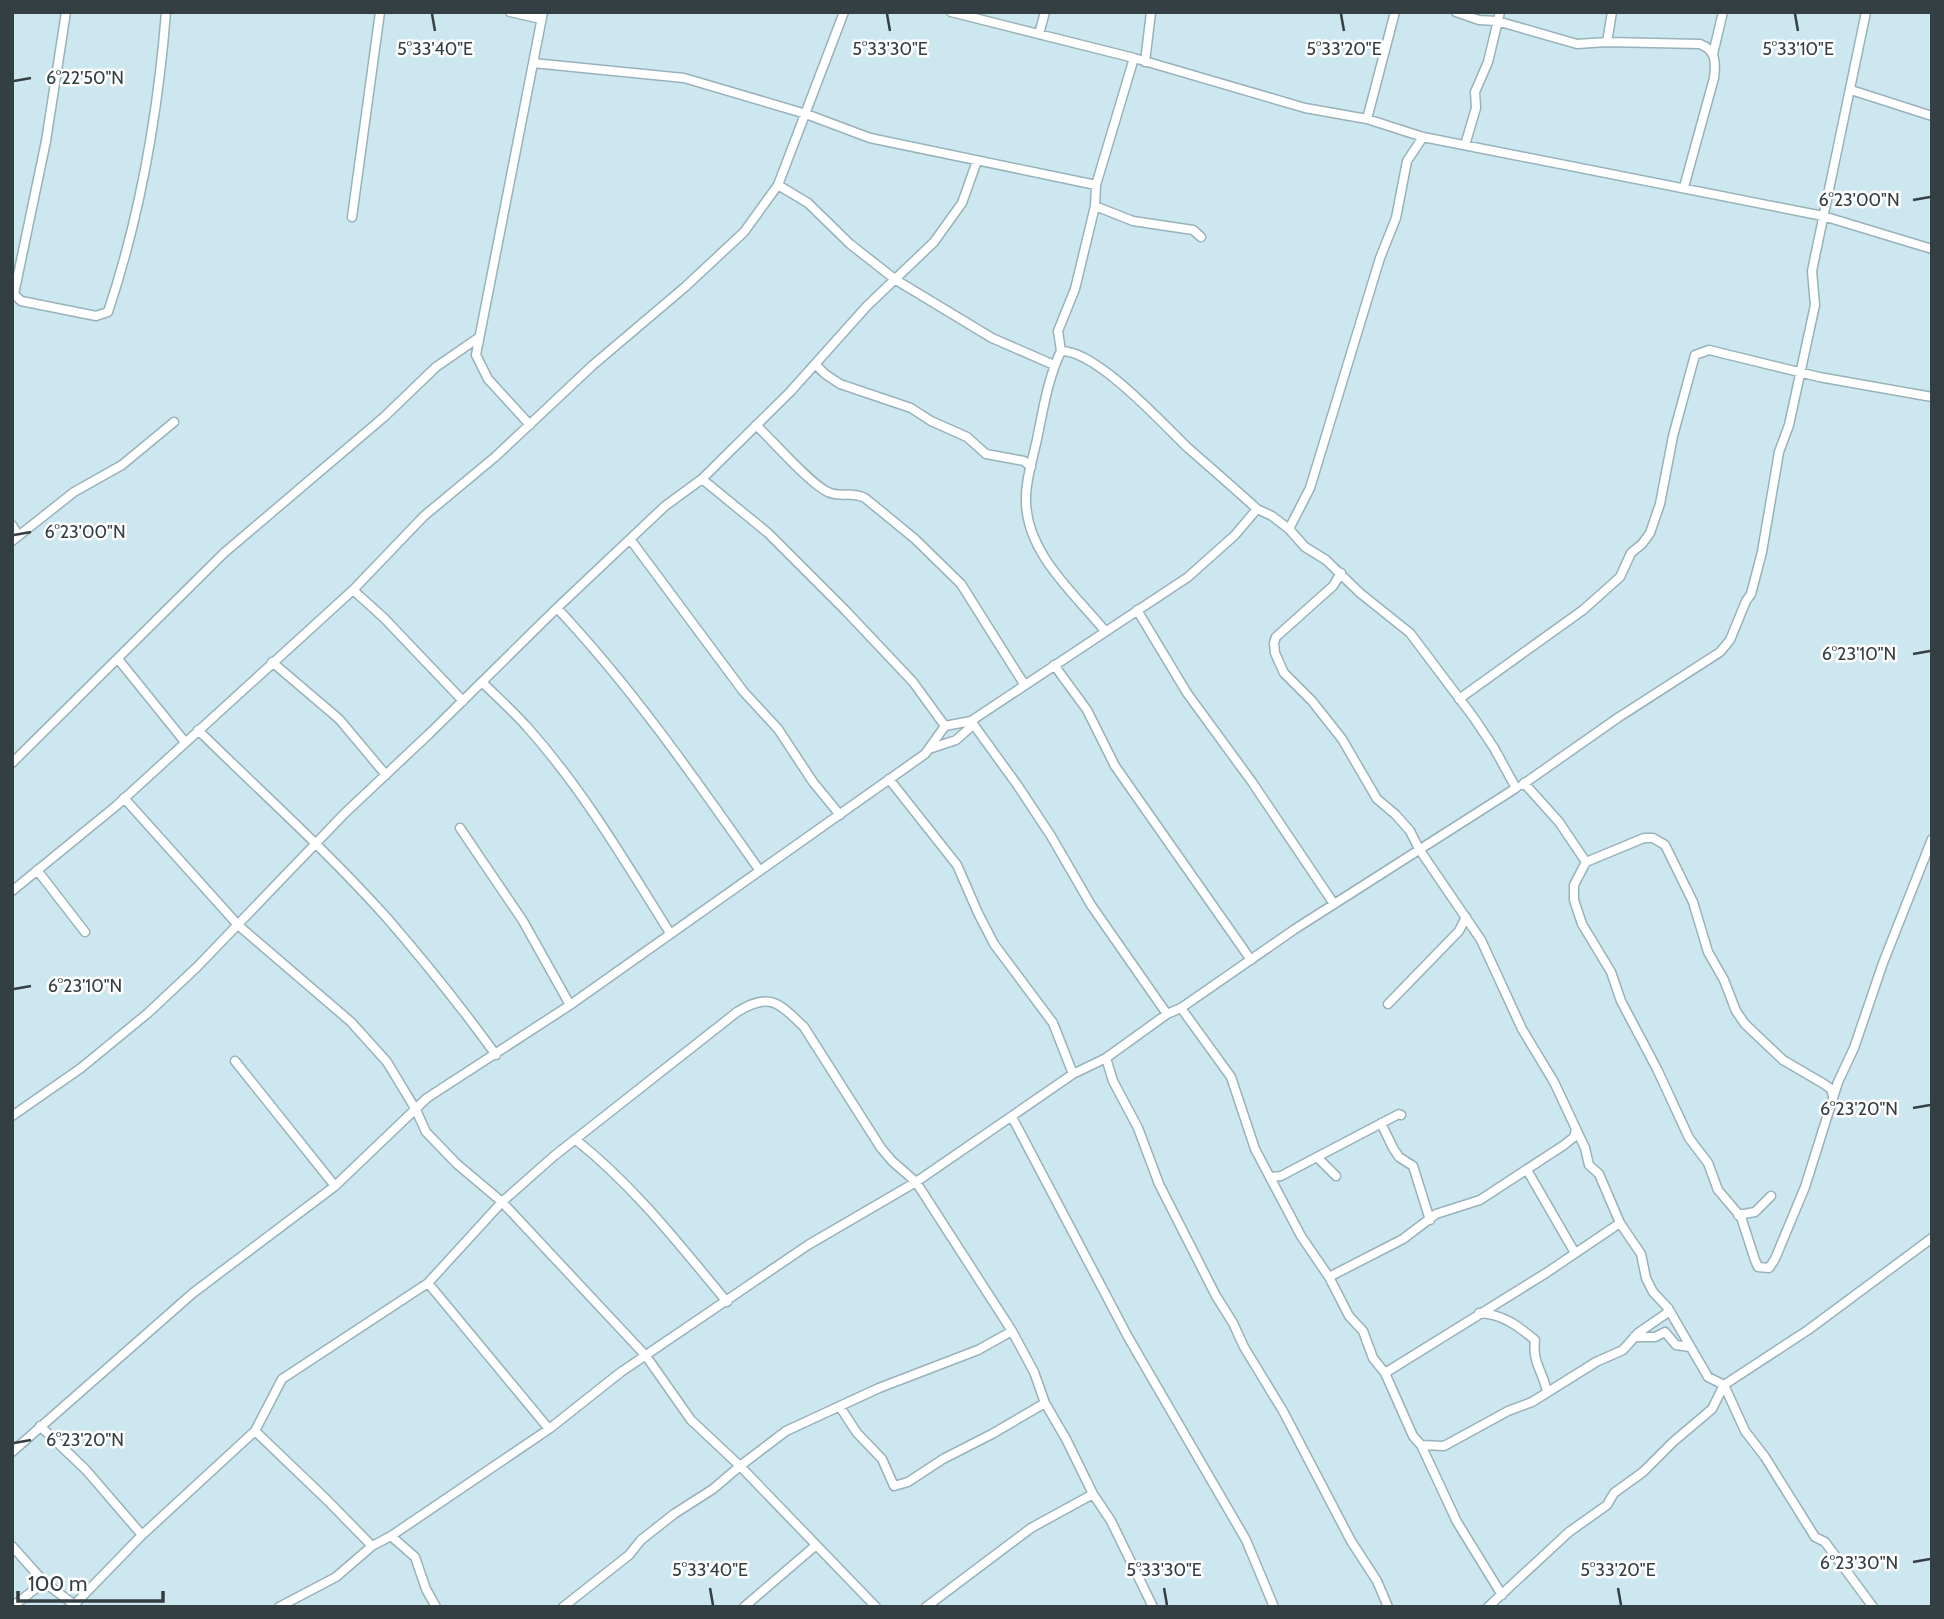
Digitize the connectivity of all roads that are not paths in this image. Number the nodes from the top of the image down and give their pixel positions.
1 (66, 12) edge
2 (166, 12) edge
3 (380, 12) edge
4 (510, 12) edge
5 (844, 12) edge
6 (951, 12) edge
7 (1045, 12) edge
8 (1152, 12) edge
9 (1395, 12) edge
10 (1455, 12) edge
11 (1612, 12) edge
12 (1723, 12) edge
13 (1866, 12) edge
14 (542, 16) edge
15 (1498, 17) edge
16 (1039, 34) junction
17 (1607, 42) junction
18 (1713, 54) junction
19 (1134, 58) junction
20 (1144, 62) junction
21 (533, 63) junction
22 (1851, 90) junction
23 (806, 114) junction
24 (1932, 116) edge
25 (1367, 119) junction
26 (1423, 137) junction
27 (1465, 145) junction
28 (977, 161) junction
29 (778, 185) junction
30 (1096, 185) junction
31 (1684, 187) junction
32 (1095, 206) junction
33 (1823, 216) junction
34 (352, 217) dead end
35 (1201, 236) dead end
36 (1932, 249) edge
37 (895, 280) junction
38 (478, 338) junction
39 (1060, 351) junction
40 (815, 364) junction
41 (1054, 365) junction
42 (1799, 370) junction
43 (1932, 397) edge
44 (174, 422) dead end
45 (530, 425) junction
46 (755, 425) junction
47 (1031, 467) junction
48 (702, 480) junction
49 (1257, 509) junction
50 (12, 525) edge
51 (1289, 529) junction
52 (15, 538) edge
53 (630, 539) junction
54 (1341, 573) junction
55 (353, 590) junction
56 (557, 608) junction
57 (1137, 610) junction
58 (1105, 631) junction
59 (118, 659) junction
60 (272, 662) junction
61 (1054, 665) junction
62 (482, 682) junction
63 (1024, 684) junction
64 (1459, 699) junction
65 (463, 701) junction
66 (972, 723) junction
67 (945, 726) junction
68 (198, 730) junction
69 (185, 742) junction
70 (929, 749) junction
71 (12, 763) edge
72 (386, 775) junction
73 (889, 779) junction
74 (1520, 786) junction
75 (124, 798) junction
76 (840, 815) junction
77 (460, 828) dead end
78 (1932, 839) edge
79 (315, 844) junction
80 (1419, 849) junction
81 (1586, 862) junction
82 (37, 870) junction
83 (760, 872) junction
84 (12, 891) edge
85 (1334, 904) junction
86 (1466, 918) junction
87 (239, 925) junction
88 (85, 932) dead end
89 (670, 933) junction
90 (1251, 960) junction
91 (1388, 1004) dead end
92 (570, 1005) junction
93 (1181, 1008) junction
94 (1167, 1014) junction
95 (496, 1055) junction
96 (1106, 1058) junction
97 (235, 1061) dead end
98 (1073, 1074) junction
99 (1834, 1097) junction
100 (416, 1110) junction
101 (1401, 1115) dead end
102 (12, 1116) edge
103 (1012, 1117) junction
104 (1381, 1123) junction
105 (1576, 1129) junction
106 (576, 1140) junction
107 (1317, 1157) junction
108 (1527, 1170) junction
109 (1336, 1176) dead end
110 (1270, 1177) junction
111 (916, 1182) junction
112 (335, 1185) junction
113 (1771, 1196) dead end
114 (502, 1202) junction
115 (1738, 1215) junction
116 (1430, 1220) junction
117 (1620, 1223) junction
118 (1932, 1238) edge
119 (1575, 1253) junction
120 (1328, 1277) junction
121 (428, 1283) junction
122 (727, 1301) junction
123 (1668, 1308) junction
124 (1479, 1313) junction
125 (1012, 1331) junction
126 (1634, 1337) junction
127 (1690, 1347) junction
128 (646, 1356) junction
129 (1385, 1373) junction
130 (1724, 1385) junction
131 (1547, 1392) junction
132 (1045, 1404) junction
133 (840, 1407) junction
134 (40, 1426) junction
135 (549, 1429) junction
136 (255, 1431) junction
137 (1421, 1445) junction
138 (12, 1452) edge
139 (740, 1466) junction
140 (1093, 1494) junction
141 (142, 1535) junction
142 (391, 1536) junction
143 (12, 1546) edge
144 (372, 1546) junction
145 (815, 1546) junction
146 (44, 1582) junction
147 (1502, 1595) junction
148 (76, 1605) edge
149 (12, 1607) edge
150 (279, 1607) edge
151 (436, 1607) edge
152 (563, 1607) edge
153 (744, 1607) edge
154 (876, 1607) edge
155 (926, 1607) edge
156 (1153, 1607) edge
157 (1274, 1607) edge
158 (1388, 1607) edge
159 (1488, 1607) edge
160 (1873, 1607) edge

1 - 2 street
3 - 34 street
4 - 14 street
5 - 23 street
6 - 16 street
7 - 16 street
8 - 20 street
9 - 25 street
10 - 15 street
11 - 17 street
12 - 18 street
13 - 22 street
14 - 21 street
15 - 17 street
15 - 27 street
16 - 19 street
17 - 18 street
18 - 31 street
19 - 20 street
19 - 30 street
20 - 25 street
21 - 23 street
21 - 38 street
22 - 24 street
22 - 33 street
23 - 28 street
23 - 29 street
25 - 26 street
26 - 27 street
26 - 51 street
27 - 31 street
28 - 30 street
28 - 37 street
29 - 37 street
29 - 45 street
30 - 32 street
31 - 33 street
32 - 35 street
32 - 39 street
33 - 36 street
33 - 42 street
37 - 40 street
37 - 41 street
38 - 45 street
38 - 59 street
39 - 41 street
39 - 49 street
40 - 46 street
40 - 47 street
41 - 47 street
42 - 43 street
42 - 64 street
42 - 74 street
44 - 52 street
45 - 55 street
46 - 48 street
46 - 63 street
47 - 58 street
48 - 53 street
48 - 67 street
49 - 51 street
49 - 57 street
50 - 52 street
51 - 54 street
53 - 56 street
53 - 76 street
54 - 64 street
54 - 80 street
55 - 60 street
55 - 65 street
56 - 62 street
56 - 83 street
57 - 58 street
57 - 85 street
58 - 61 street
59 - 69 street
59 - 71 street
60 - 68 street
60 - 72 street
61 - 63 street
61 - 90 street
62 - 65 street
62 - 89 street
63 - 66 street
64 - 74 street
65 - 72 street
66 - 67 street
66 - 70 street
66 - 94 street
67 - 70 street
68 - 69 street
68 - 79 street
69 - 75 street
70 - 73 street
72 - 79 street
73 - 76 street
73 - 98 street
74 - 80 street
74 - 81 street
75 - 82 street
75 - 87 street
76 - 83 street
77 - 92 street
78 - 99 street
79 - 87 street
79 - 95 street
80 - 85 street
80 - 86 street
81 - 99 street
81 - 115 street
82 - 84 street
82 - 88 street
83 - 89 street
85 - 90 street
86 - 91 street
86 - 105 street
87 - 100 street
87 - 102 street
89 - 92 street
90 - 93 street
92 - 95 street
93 - 94 street
93 - 110 street
94 - 96 street
95 - 100 street
96 - 98 street
96 - 158 street
97 - 112 street
98 - 103 street
99 - 115 street
100 - 112 street
100 - 114 street
101 - 104 street
103 - 111 street
103 - 157 street
104 - 107 street
104 - 116 street
105 - 108 street
105 - 117 street
106 - 111 street
106 - 114 street
106 - 122 street
107 - 109 street
107 - 110 street
108 - 116 street
108 - 119 street
110 - 120 street
111 - 122 street
111 - 125 street
112 - 134 street
113 - 115 street
114 - 121 street
114 - 128 street
116 - 120 street
117 - 119 street
117 - 123 street
118 - 130 street
119 - 124 street
120 - 129 street
121 - 135 street
121 - 136 street
122 - 128 street
123 - 126 street
123 - 127 street
124 - 129 street
124 - 131 street
125 - 132 street
125 - 133 street
126 - 127 street
126 - 131 street
127 - 130 street
128 - 135 street
128 - 139 street
129 - 137 street
130 - 147 street
130 - 160 street
131 - 137 street
132 - 133 street
132 - 140 street
133 - 139 street
134 - 138 street
134 - 141 street
135 - 142 street
136 - 141 street
136 - 144 street
137 - 147 street
139 - 145 street
139 - 152 street
140 - 155 street
140 - 156 street
141 - 148 street
142 - 144 street
142 - 151 street
143 - 146 street
144 - 150 street
145 - 153 street
145 - 154 street
146 - 148 street
146 - 149 street
147 - 159 street

